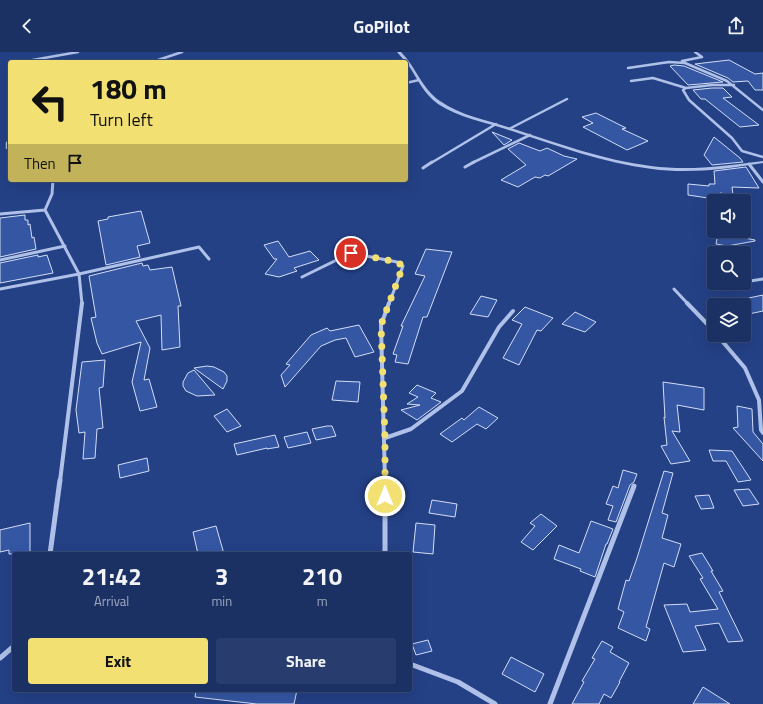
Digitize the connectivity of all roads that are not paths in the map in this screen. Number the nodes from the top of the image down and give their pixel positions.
1 (78, 52) edge
2 (182, 52) edge
3 (399, 52) edge
4 (695, 52) edge
5 (32, 60) edge
6 (157, 60) edge
7 (406, 60) edge
8 (408, 62) edge
9 (677, 62) junction
10 (628, 68) dead end
11 (419, 80) junction
12 (631, 81) dead end
13 (408, 83) edge
14 (734, 85) junction
15 (686, 88) junction
16 (567, 99) dead end
17 (763, 110) edge
18 (496, 124) junction
19 (509, 129) junction
20 (530, 135) junction
21 (763, 157) edge
22 (763, 162) edge
23 (749, 164) junction
24 (464, 167) dead end
25 (423, 168) dead end
26 (53, 182) edge
27 (763, 182) edge
28 (45, 210) junction
29 (0, 214) edge
30 (64, 246) junction
31 (209, 259) dead end
32 (0, 260) edge
33 (79, 274) junction
34 (302, 277) dead end
35 (763, 279) edge
36 (751, 281) edge
37 (0, 289) edge
38 (674, 289) dead end
39 (513, 311) dead end
40 (707, 324) edge
41 (723, 342) edge
42 (761, 401) edge
43 (763, 433) edge
44 (385, 438) junction
45 (634, 486) dead end
46 (50, 552) edge
47 (385, 552) edge
48 (12, 648) edge
49 (0, 658) edge
50 (412, 665) edge
51 (495, 704) edge
52 (550, 704) edge

1 - 5 street
2 - 6 street
3 - 7 street
4 - 9 street
8 - 11 street
9 - 10 street
9 - 14 street
11 - 13 street
11 - 18 street
12 - 15 street
14 - 15 street
14 - 17 street
15 - 21 street
16 - 19 street
18 - 19 street
18 - 25 street
19 - 20 street
20 - 23 street
20 - 24 street
22 - 23 street
23 - 27 street
26 - 28 street
28 - 29 street
28 - 30 street
30 - 32 street
30 - 33 street
31 - 33 street
33 - 37 street
33 - 46 street
34 - 44 street
35 - 36 street
38 - 40 street
39 - 44 street
41 - 42 street
42 - 43 street
44 - 47 street
45 - 52 street
48 - 49 street
50 - 51 street

